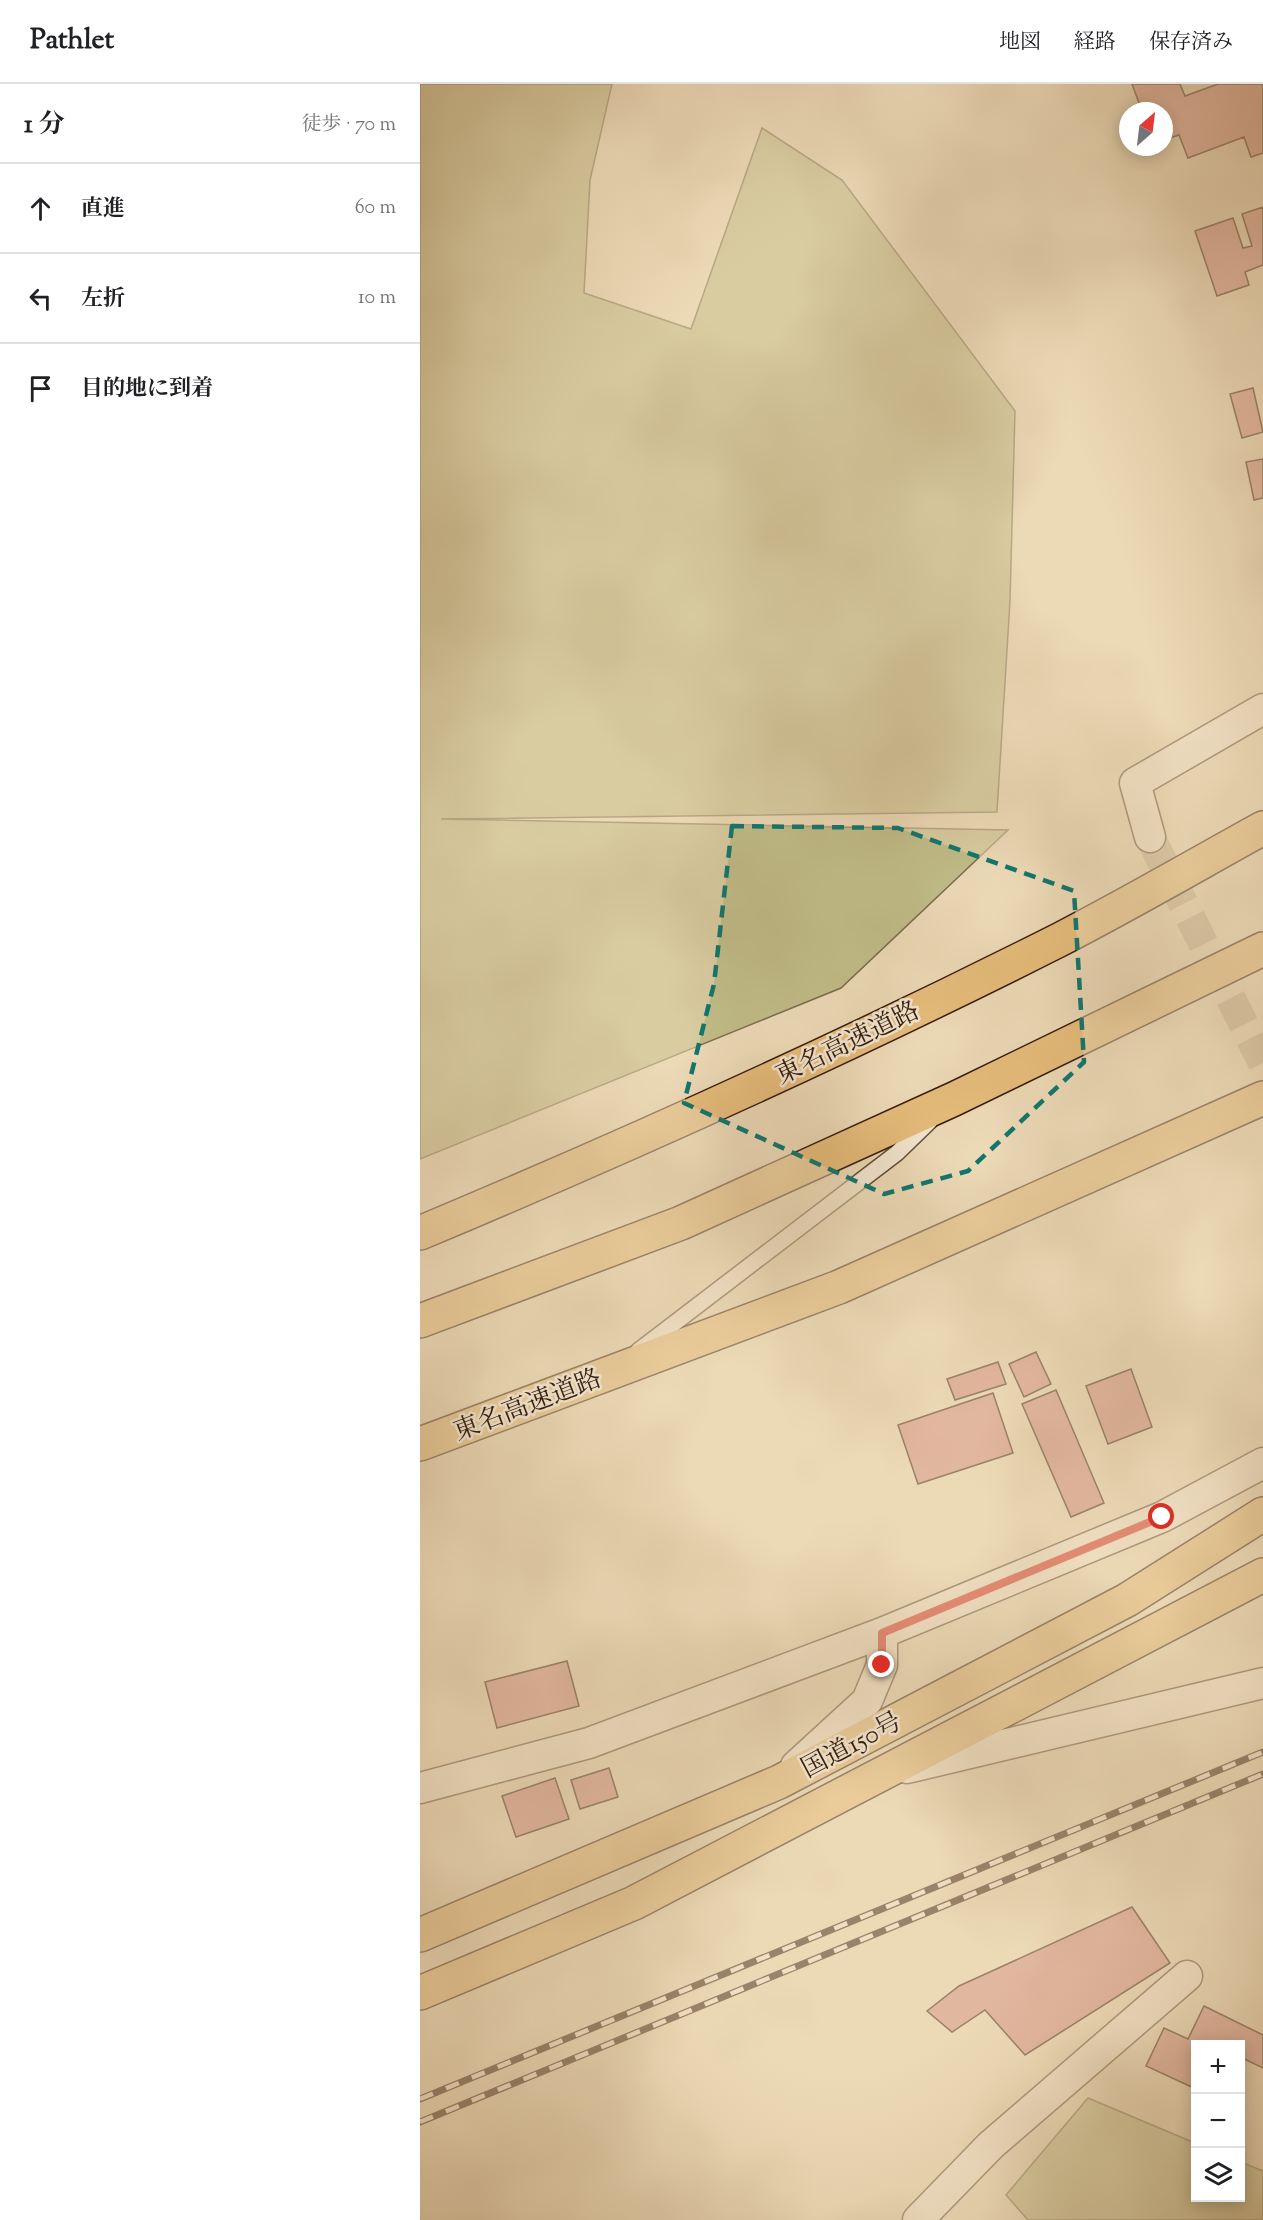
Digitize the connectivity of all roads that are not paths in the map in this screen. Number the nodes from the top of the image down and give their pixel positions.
1 (1263, 709) edge
2 (1263, 828) edge
3 (1150, 837) tunnel mouth
4 (1263, 949) edge
5 (1263, 1098) edge
6 (954, 1099) junction
7 (420, 1233) edge
8 (420, 1321) edge
9 (608, 1374) junction
10 (420, 1443) edge
11 (1263, 1463) edge
12 (1263, 1514) edge
13 (1263, 1575) edge
14 (882, 1633) junction
15 (1263, 1683) edge
16 (886, 1773) junction
17 (779, 1782) junction
18 (420, 1788) edge
19 (420, 1935) edge
20 (1186, 1976) dead end
21 (420, 1993) edge
22 (918, 2220) edge

1 - 3 street
2 - 7 highway, 東名高速道路
4 - 6 highway
5 - 9 highway, 東名高速道路
6 - 8 highway
6 - 9 lane
9 - 10 highway, 東名高速道路
11 - 14 street
12 - 17 highway, 国道150号
13 - 16 highway, 国道150号
14 - 17 street
14 - 18 street
15 - 16 street
16 - 21 highway, 国道150号
17 - 19 highway, 国道150号
20 - 22 street

